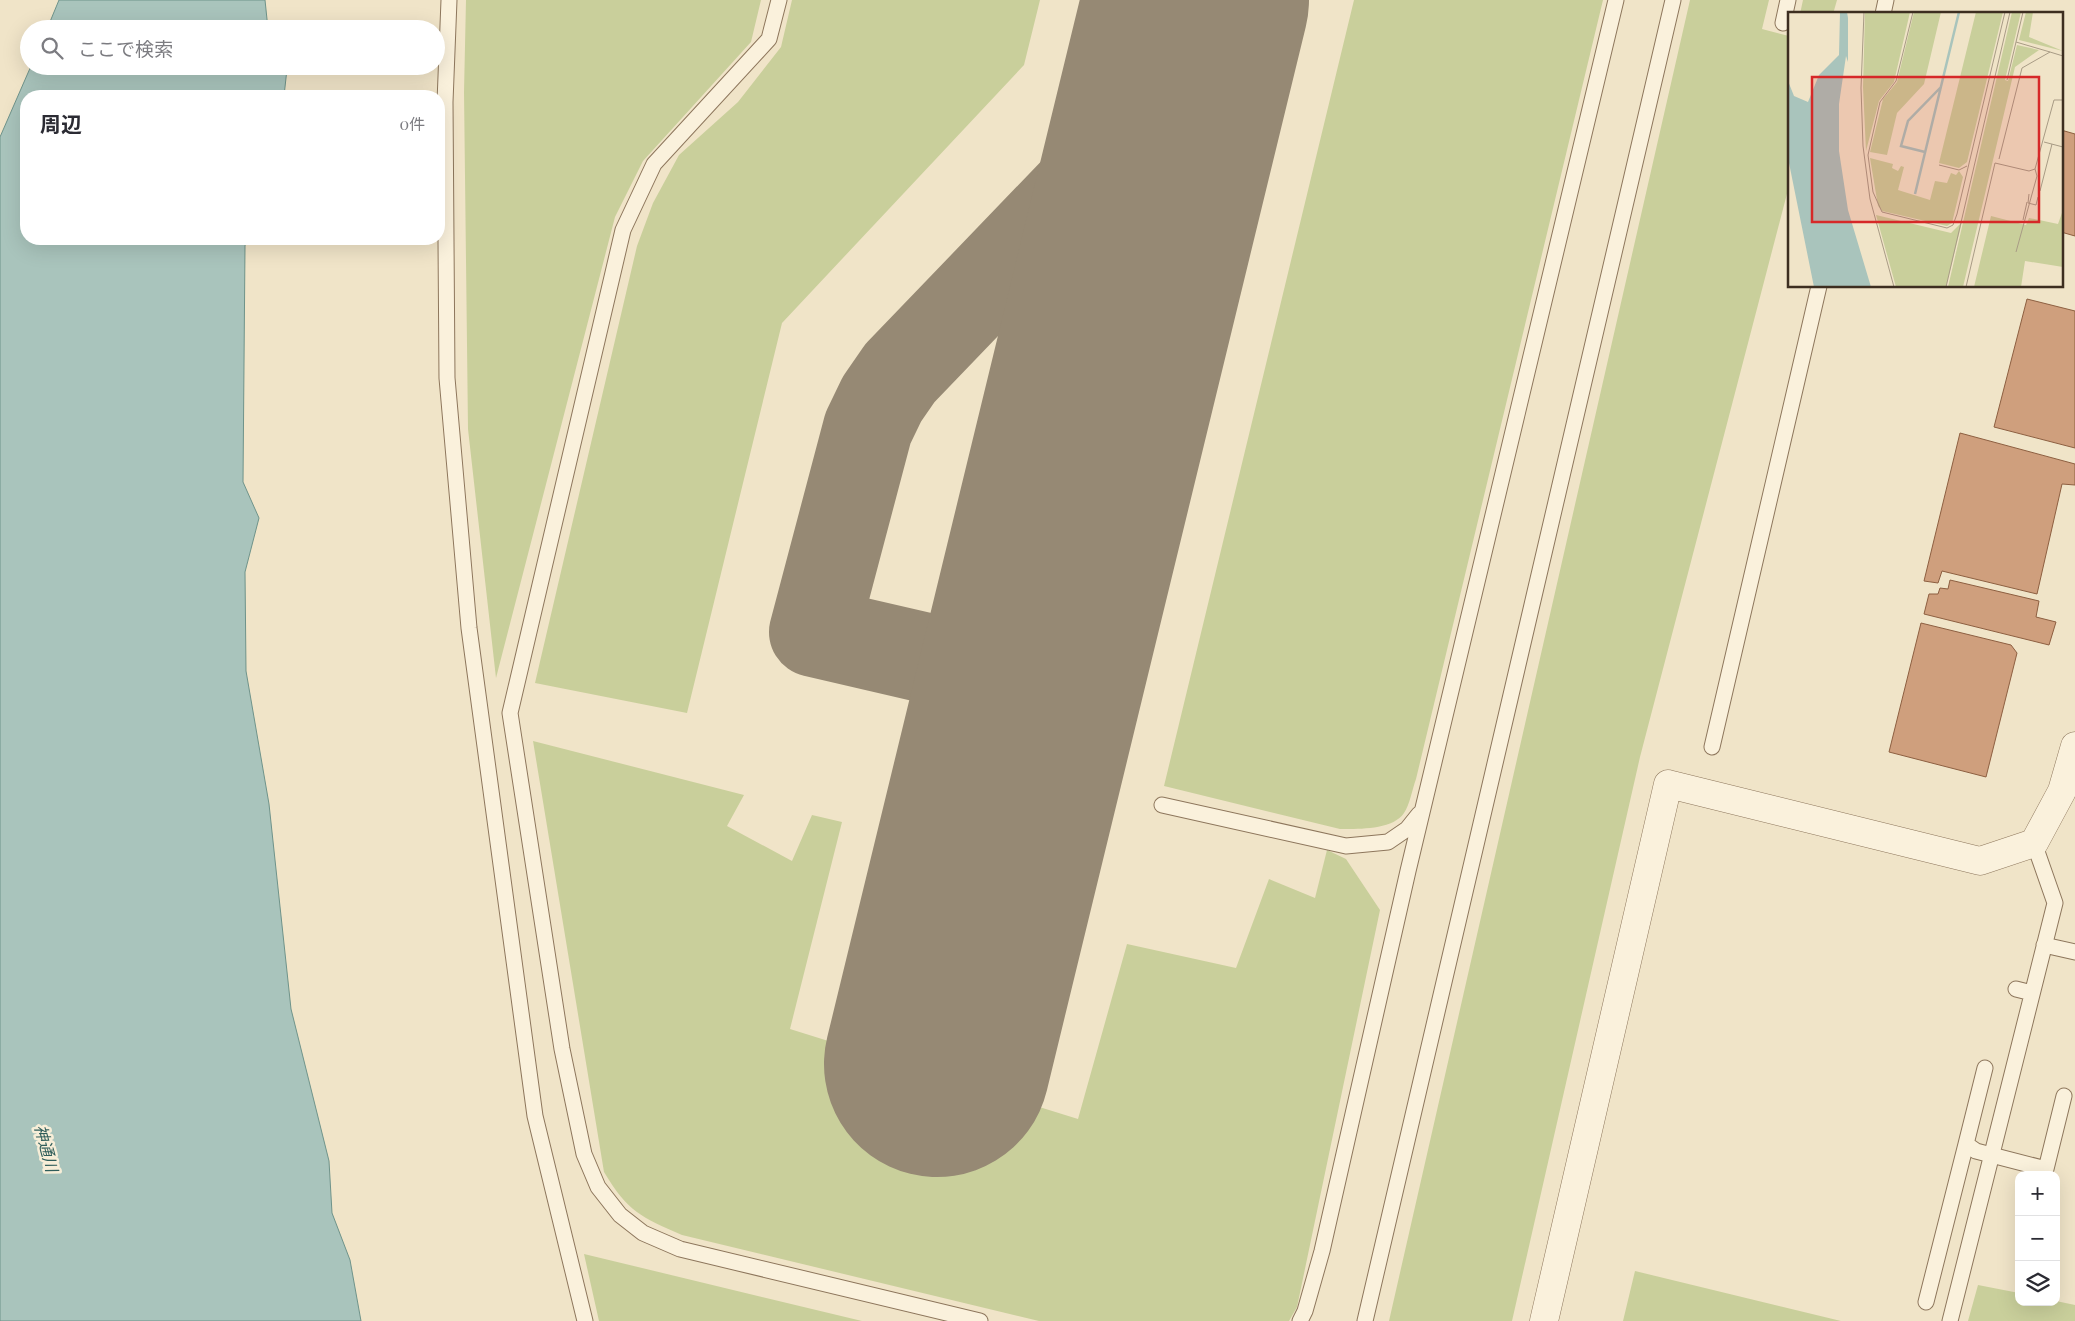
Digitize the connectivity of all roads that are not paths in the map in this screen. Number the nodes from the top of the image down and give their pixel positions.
1 (449, 0) edge
2 (779, 0) edge
3 (1616, 0) edge
4 (1674, 0) edge
5 (1788, 0) edge
6 (1783, 23) dead end
7 (1819, 288) edge
8 (2075, 746) edge
9 (1712, 747) dead end
10 (1162, 805) dead end
11 (1424, 808) junction
12 (2034, 843) junction
13 (2044, 945) junction
14 (2075, 952) edge
15 (2016, 989) dead end
16 (2032, 992) junction
17 (1985, 1068) dead end
18 (2064, 1096) dead end
19 (1966, 1144) junction
20 (1991, 1156) junction
21 (2042, 1171) edge
22 (2045, 1171) edge
23 (1926, 1302) dead end
24 (585, 1321) edge
25 (980, 1321) edge
26 (1300, 1321) edge
27 (1365, 1321) edge
28 (1544, 1321) edge
29 (1950, 1321) edge

1 - 24 lane
2 - 25 lane
3 - 11 lane
4 - 27 lane
5 - 6 lane
7 - 9 lane
8 - 12 street
10 - 11 lane
11 - 26 lane
12 - 13 lane
12 - 28 street
13 - 14 lane
13 - 16 lane
15 - 16 lane
16 - 20 lane
17 - 19 lane
18 - 22 lane
19 - 20 lane
19 - 23 lane
20 - 21 lane
20 - 29 lane

